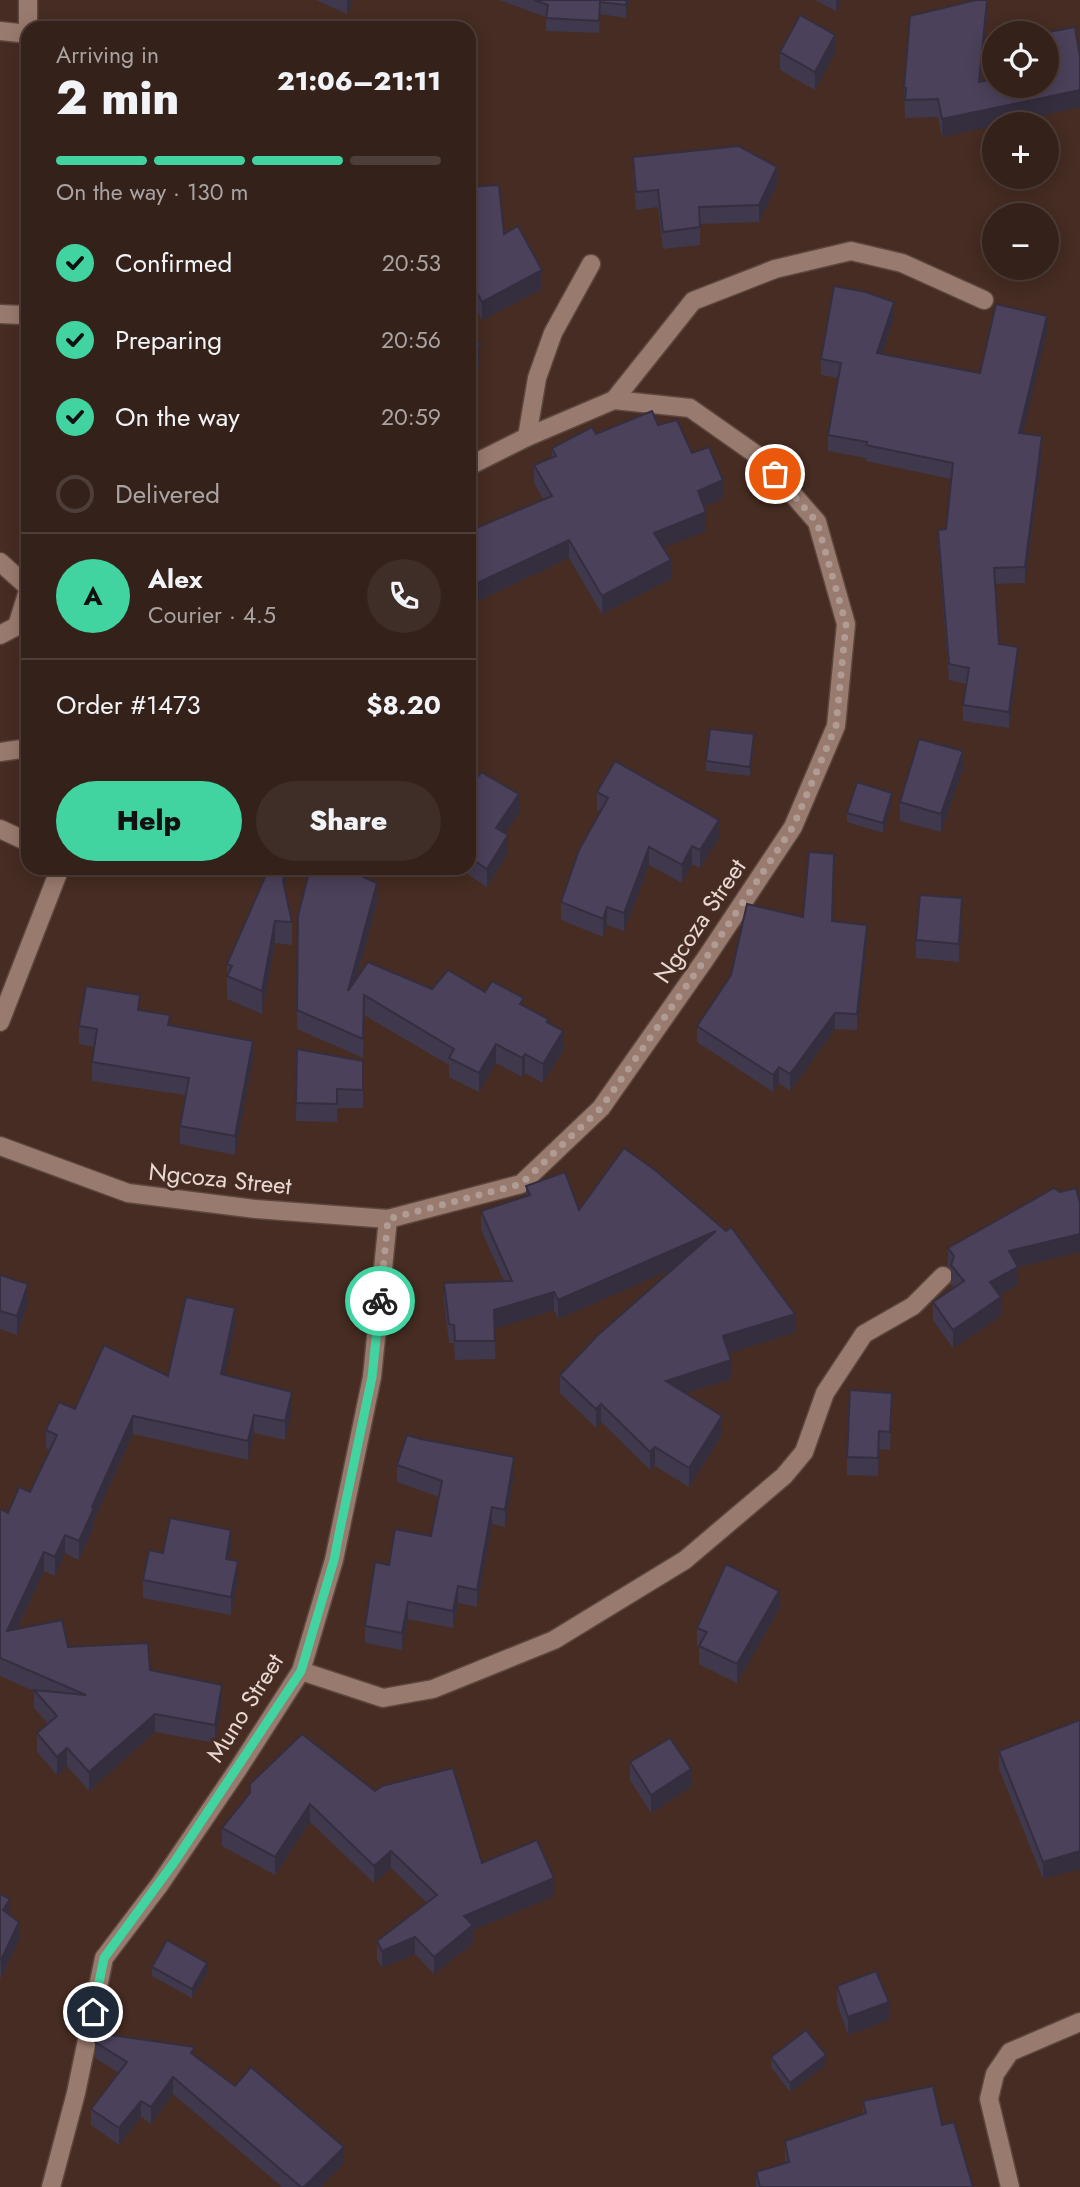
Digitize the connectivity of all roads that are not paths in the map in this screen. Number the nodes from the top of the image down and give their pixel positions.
1 (28, 0) edge
2 (28, 21) edge
3 (0, 31) edge
4 (21, 33) edge
5 (591, 264) dead end
6 (984, 300) dead end
7 (0, 314) edge
8 (21, 315) edge
9 (614, 400) junction
10 (527, 437) junction
11 (476, 462) edge
12 (0, 562) edge
13 (21, 582) edge
14 (21, 613) edge
15 (0, 635) edge
16 (21, 749) edge
17 (0, 752) edge
18 (0, 830) edge
19 (21, 839) edge
20 (57, 875) edge
21 (0, 1022) edge
22 (0, 1146) edge
23 (388, 1219) junction
24 (943, 1276) dead end
25 (301, 1671) junction
26 (1080, 2022) edge
27 (51, 2187) edge
28 (1010, 2187) edge

1 - 2 street
3 - 4 street
5 - 10 street
6 - 9 street
7 - 8 street
9 - 10 street, Ngcoza Street
9 - 23 street, Ngcoza Street
10 - 11 street, Ngcoza Street
12 - 13 street
14 - 15 street
16 - 17 street
18 - 19 street
20 - 21 street
22 - 23 street, Ngcoza Street
23 - 25 street, Muno Street
24 - 25 street
25 - 27 street, Muno Street
26 - 28 street

